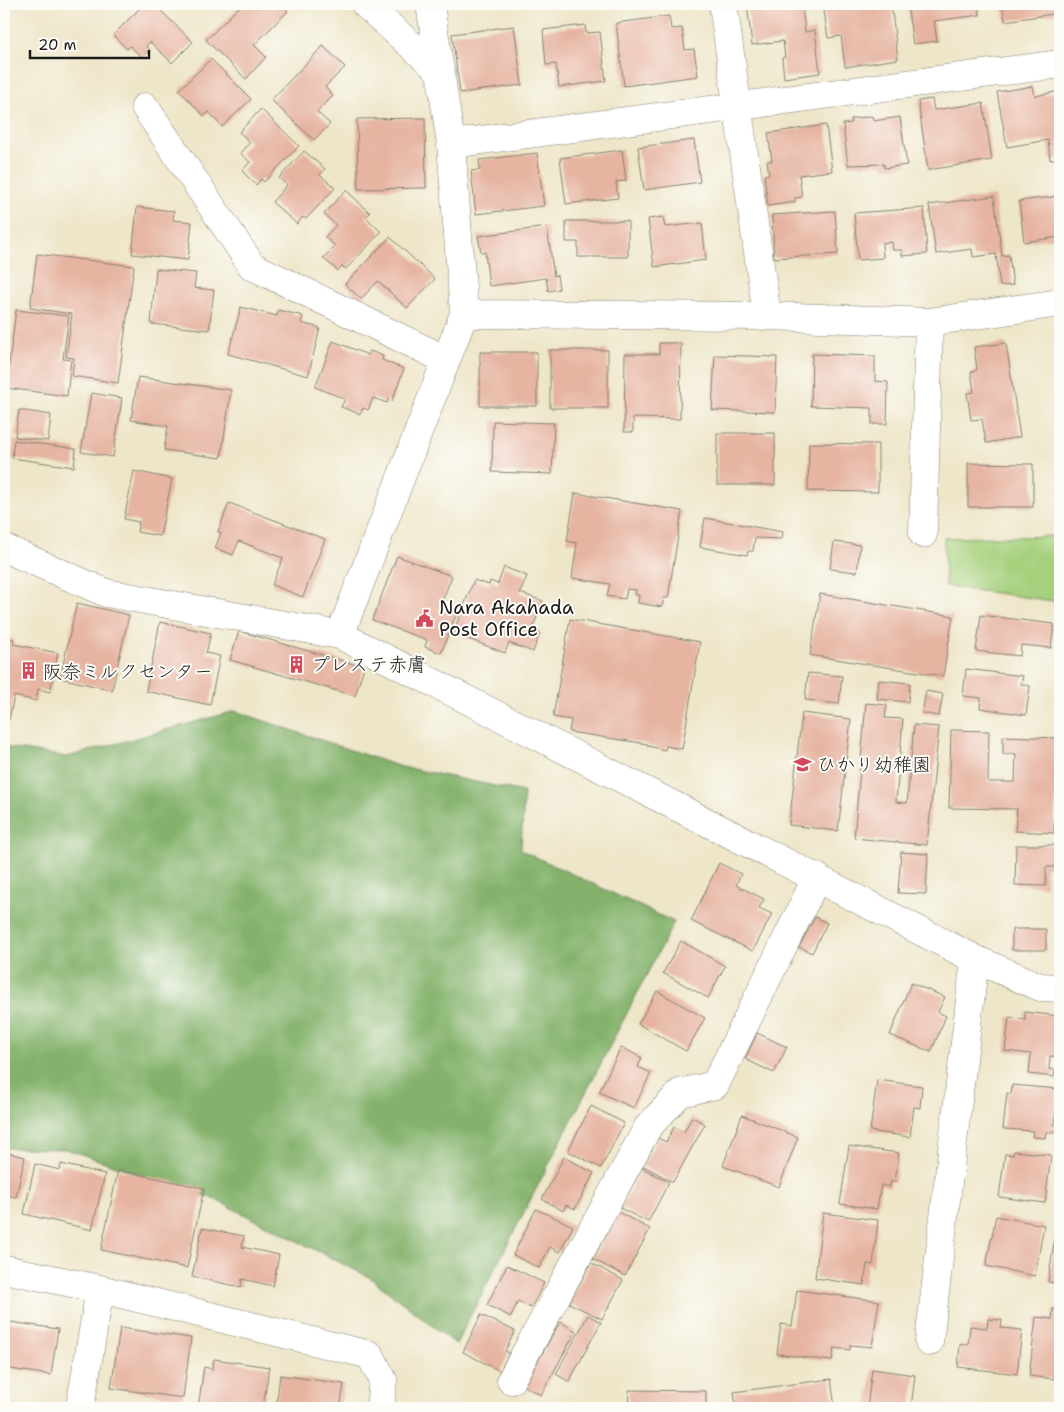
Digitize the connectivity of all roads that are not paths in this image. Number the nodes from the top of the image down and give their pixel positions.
1 (365, 4) edge
2 (430, 4) edge
3 (723, 4) edge
4 (1060, 64) edge
5 (441, 72) junction
6 (145, 107) dead end
7 (738, 108) junction
8 (451, 144) junction
9 (1060, 303) edge
10 (464, 314) junction
11 (767, 316) junction
12 (930, 322) junction
13 (446, 360) junction
14 (923, 534) dead end
15 (4, 548) edge
16 (340, 635) junction
17 (817, 877) junction
18 (975, 959) junction
19 (1060, 988) edge
20 (4, 1269) edge
21 (100, 1289) junction
22 (930, 1342) dead end
23 (511, 1380) dead end
24 (80, 1408) edge
25 (380, 1408) edge

1 - 5 street
2 - 5 street
3 - 7 street
4 - 7 street
5 - 8 street
6 - 13 street
7 - 8 street
7 - 11 street
8 - 10 street
9 - 12 street
10 - 11 street
10 - 13 street
11 - 12 street
12 - 14 street
13 - 16 street
15 - 16 street
16 - 17 street
17 - 18 street
17 - 23 street
18 - 19 street
18 - 22 street
20 - 21 street
21 - 24 street
21 - 25 street

